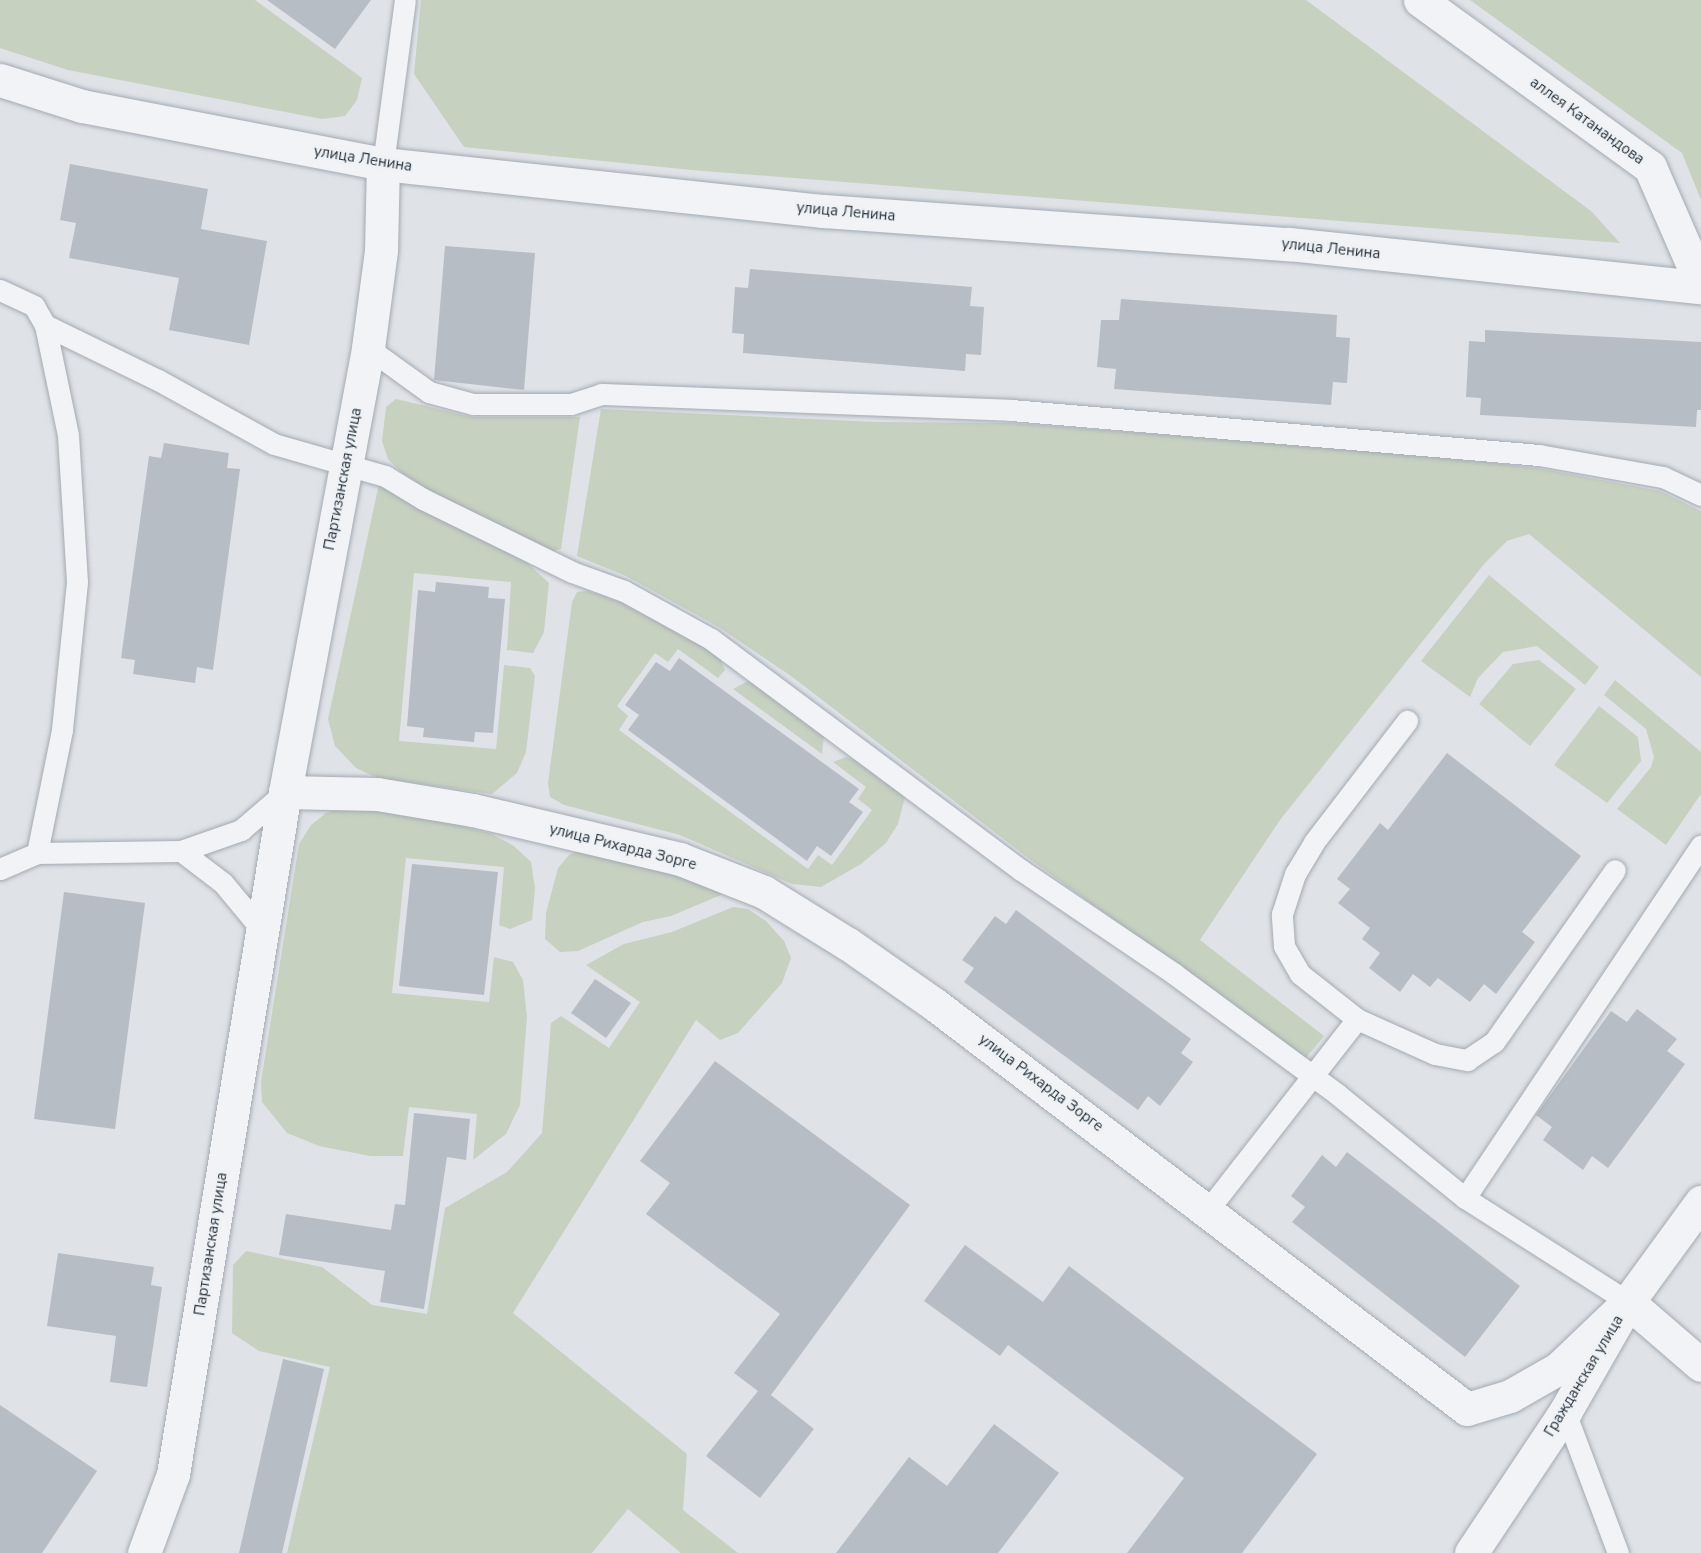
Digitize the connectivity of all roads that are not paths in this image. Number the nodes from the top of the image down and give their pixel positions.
1 (405, 0) edge
2 (1420, 0) edge
3 (0, 80) edge
4 (383, 164) junction
5 (1701, 286) edge
6 (0, 290) edge
7 (45, 325) junction
8 (368, 348) junction
9 (346, 465) junction
10 (1701, 495) edge
11 (1407, 721) dead end
12 (285, 792) junction
13 (1701, 846) edge
14 (181, 851) junction
15 (37, 854) junction
16 (0, 869) edge
17 (1615, 870) dead end
18 (262, 930) junction
19 (1357, 1019) junction
20 (1311, 1077) junction
21 (1465, 1198) junction
22 (1701, 1202) edge
23 (1208, 1211) junction
24 (1628, 1302) junction
25 (1701, 1365) edge
26 (1565, 1412) junction
27 (144, 1553) edge
28 (1470, 1553) edge
29 (1618, 1553) edge

1 - 4 lane
2 - 5 street, аллея Катанандова
3 - 4 street, улица Ленина
4 - 5 street, улица Ленина
4 - 8 street, Партизанская улица
6 - 7 lane
7 - 9 lane
7 - 15 lane
8 - 9 street, Партизанская улица
8 - 10 lane
9 - 12 street, Партизанская улица
9 - 20 lane
11 - 19 lane
12 - 14 lane
12 - 18 street, Партизанская улица
12 - 23 street, улица Рихарда Зорге
13 - 21 lane
14 - 15 lane
14 - 18 lane
15 - 16 lane
17 - 19 lane
18 - 27 street, Партизанская улица
19 - 20 lane
20 - 21 lane
20 - 23 lane
21 - 24 lane
22 - 24 street, Гражданская улица
23 - 24 street, улица Рихарда Зорге
24 - 25 street
24 - 26 street, Гражданская улица
26 - 28 street, Гражданская улица
26 - 29 lane

